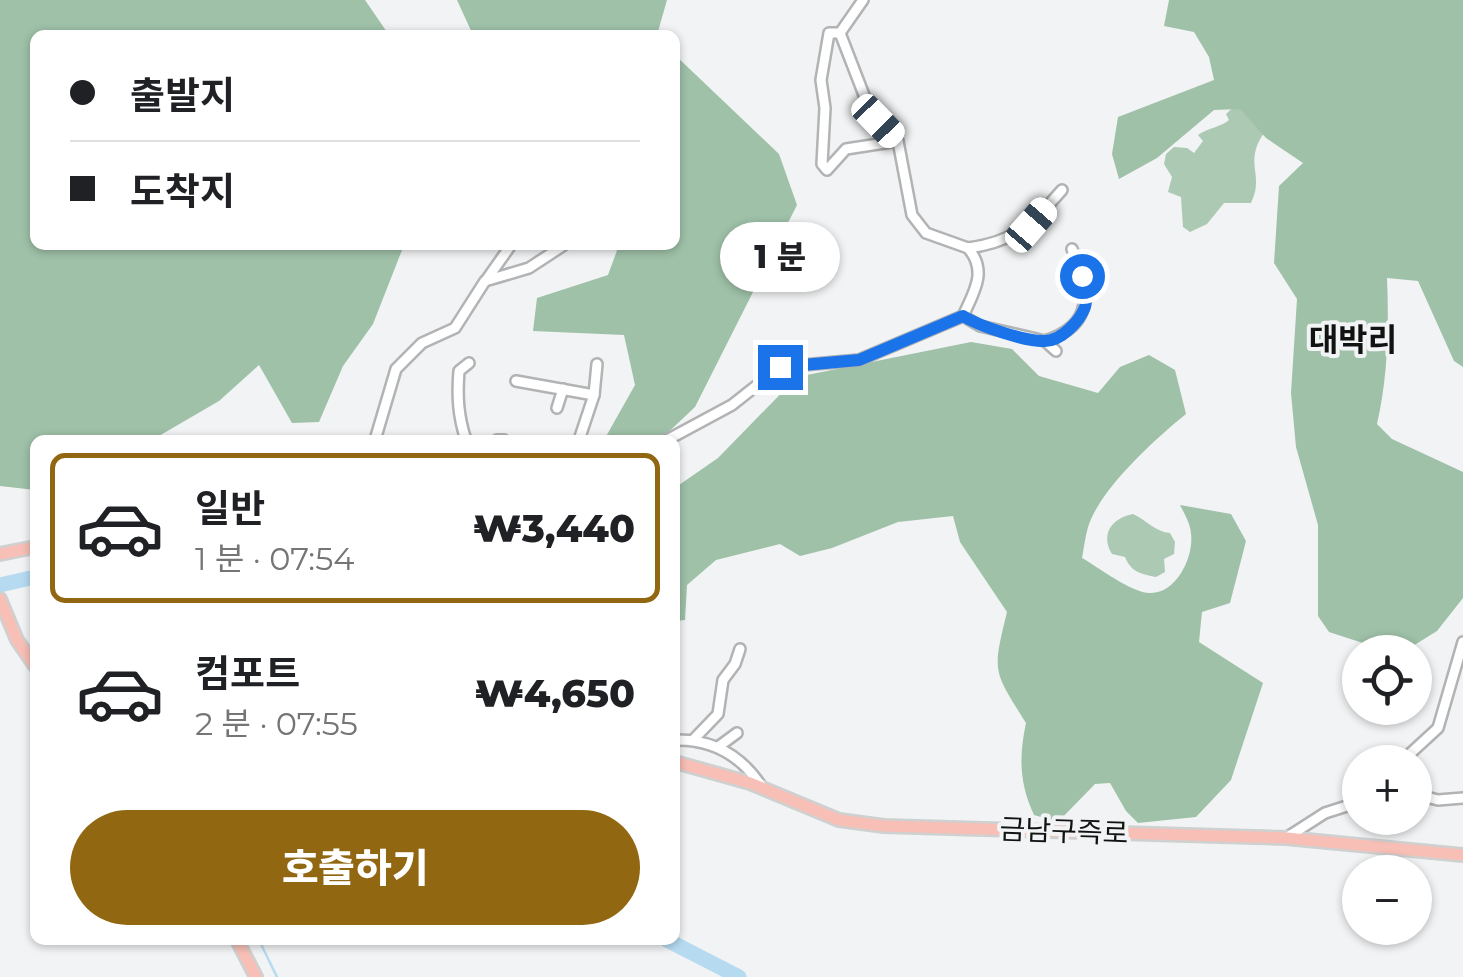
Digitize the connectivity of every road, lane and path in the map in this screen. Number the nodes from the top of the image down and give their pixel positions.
1 (863, 0) edge
2 (840, 33) junction
3 (898, 141) junction
4 (1062, 190) dead end
5 (968, 248) junction
6 (1072, 249) dead end
7 (507, 250) edge
8 (556, 250) edge
9 (485, 281) junction
10 (963, 316) junction
11 (1045, 341) junction
12 (1056, 350) dead end
13 (469, 362) dead end
14 (597, 364) dead end
15 (516, 381) dead end
16 (563, 390) junction
17 (594, 395) junction
18 (556, 408) dead end
19 (376, 435) edge
20 (464, 435) edge
21 (581, 435) edge
22 (676, 435) edge
23 (30, 548) edge
24 (0, 554) edge
25 (1, 602) edge
26 (1463, 642) edge
27 (740, 648) dead end
28 (30, 659) edge
29 (737, 733) dead end
30 (680, 740) edge
31 (693, 740) junction
32 (1422, 745) edge
33 (718, 748) junction
34 (680, 764) edge
35 (763, 789) junction
36 (1432, 798) edge
37 (1463, 798) edge
38 (1342, 808) edge
39 (1286, 838) junction
40 (1462, 854) edge
41 (240, 945) edge
42 (256, 977) edge

1 - 2 street
2 - 3 street
2 - 3 street
3 - 5 street
4 - 5 street
5 - 10 street
6 - 11 street
7 - 9 street
8 - 9 street
9 - 19 street
10 - 11 street
10 - 22 street
11 - 12 street
13 - 20 street
14 - 17 street
15 - 16 street
16 - 17 street
16 - 18 street
17 - 21 street
23 - 24 main road
25 - 28 main road
26 - 32 street
27 - 31 street
29 - 33 street
30 - 31 street
31 - 33 street
33 - 35 street
34 - 35 main road, 금남구즉로
35 - 39 main road, 금남구즉로
36 - 37 street
38 - 39 street
39 - 40 main road, 금남구즉로
41 - 42 main road

